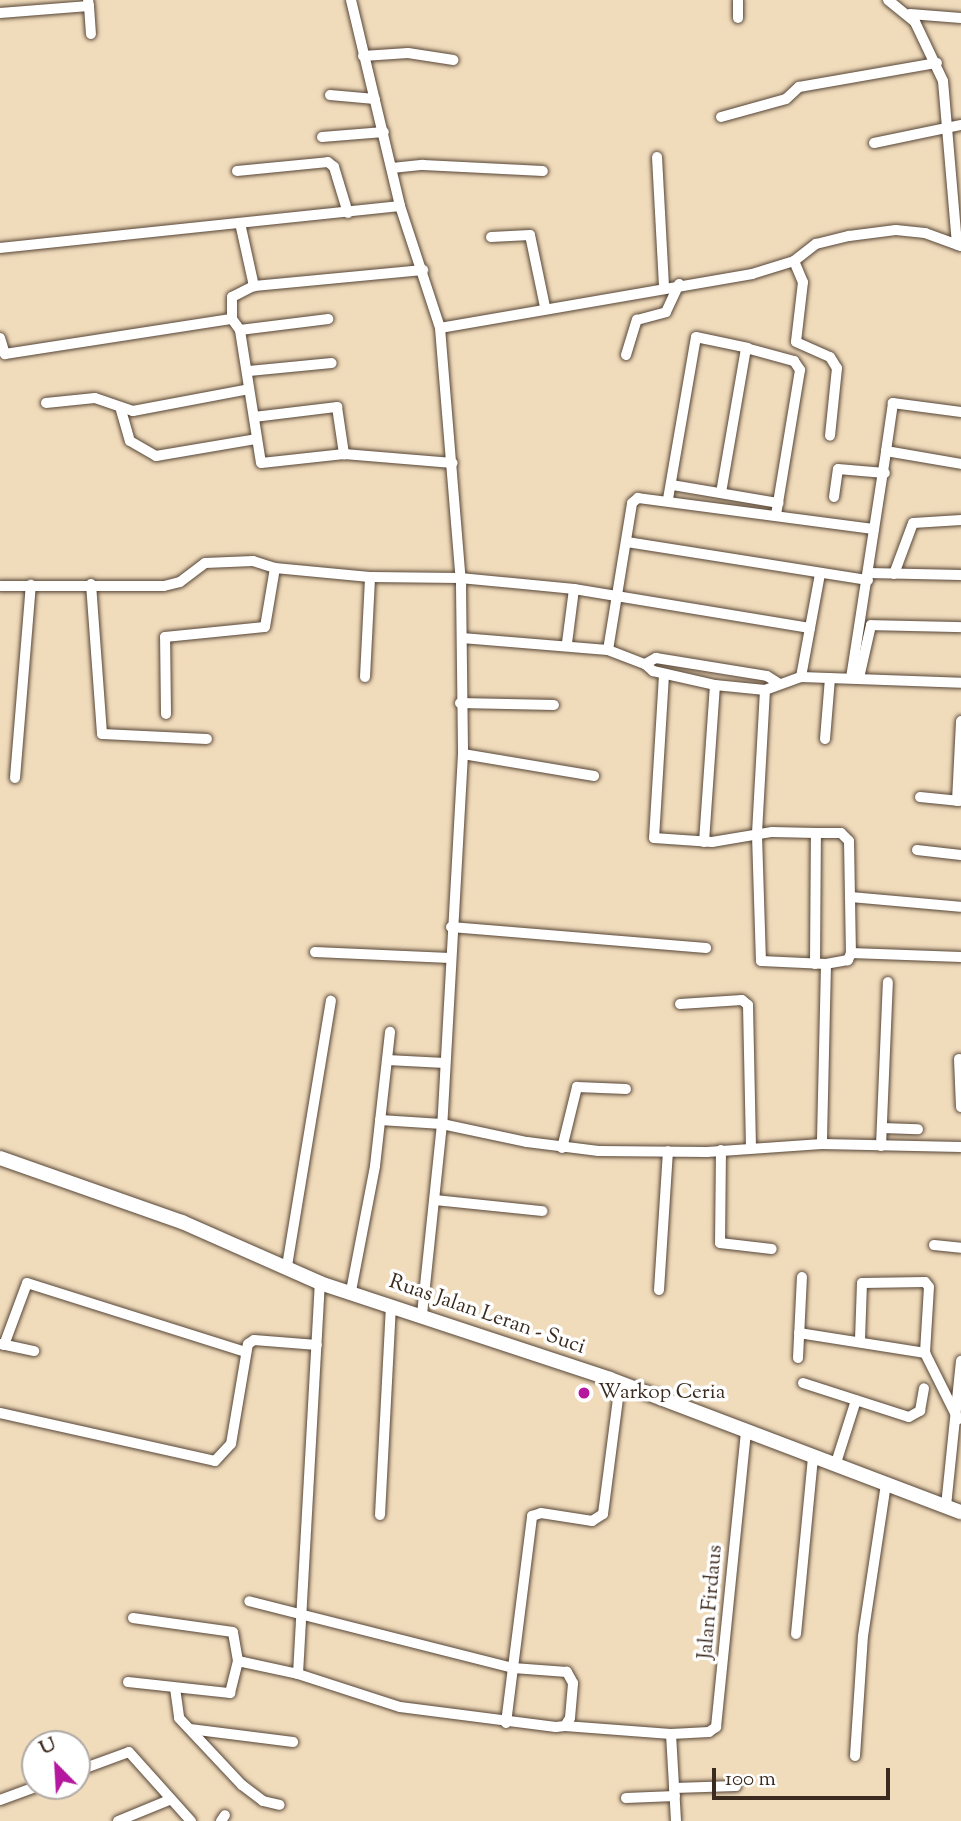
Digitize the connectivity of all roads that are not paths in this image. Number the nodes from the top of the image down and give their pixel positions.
1 (351, 0) edge
2 (738, 0) edge
3 (888, 0) edge
4 (88, 3) edge
5 (0, 13) edge
6 (909, 14) junction
7 (738, 18) dead end
8 (961, 18) edge
9 (91, 34) dead end
10 (363, 56) junction
11 (453, 60) dead end
12 (937, 62) junction
13 (330, 95) dead end
14 (375, 99) junction
15 (721, 117) dead end
16 (949, 125) junction
17 (961, 125) edge
18 (384, 132) junction
19 (322, 136) dead end
20 (874, 143) dead end
21 (657, 157) dead end
22 (393, 168) junction
23 (543, 170) dead end
24 (237, 171) dead end
25 (400, 206) junction
26 (348, 212) junction
27 (240, 223) junction
28 (491, 237) dead end
29 (959, 245) edge
30 (0, 248) edge
31 (794, 261) junction
32 (423, 270) junction
33 (679, 284) junction
34 (254, 286) junction
35 (664, 286) junction
36 (545, 307) junction
37 (232, 318) junction
38 (328, 319) dead end
39 (440, 328) junction
40 (240, 330) junction
41 (0, 338) edge
42 (748, 348) junction
43 (626, 355) dead end
44 (332, 363) dead end
45 (249, 371) junction
46 (249, 389) junction
47 (46, 403) dead end
48 (121, 410) junction
49 (961, 412) edge
50 (254, 417) junction
51 (830, 436) dead end
52 (256, 439) junction
53 (886, 451) junction
54 (344, 454) junction
55 (453, 463) junction
56 (961, 464) edge
57 (885, 473) junction
58 (671, 485) junction
59 (721, 493) junction
60 (834, 497) dead end
61 (668, 499) junction
62 (778, 503) junction
63 (776, 515) junction
64 (961, 520) edge
65 (874, 529) junction
66 (627, 542) junction
67 (275, 568) junction
68 (820, 574) junction
69 (894, 574) junction
70 (961, 575) edge
71 (370, 577) junction
72 (869, 577) junction
73 (460, 578) junction
74 (91, 584) junction
75 (31, 585) junction
76 (0, 586) edge
77 (574, 589) junction
78 (619, 597) junction
79 (961, 627) edge
80 (810, 628) junction
81 (462, 638) junction
82 (567, 643) junction
83 (608, 650) junction
84 (645, 664) junction
85 (664, 675) junction
86 (365, 677) dead end
87 (801, 677) junction
88 (830, 678) junction
89 (855, 678) junction
90 (961, 682) edge
91 (778, 683) junction
92 (715, 685) junction
93 (765, 690) junction
94 (460, 703) junction
95 (554, 705) dead end
96 (166, 714) dead end
97 (961, 722) edge
98 (207, 739) dead end
99 (825, 739) dead end
100 (960, 745) edge
101 (463, 754) junction
102 (594, 776) dead end
103 (15, 778) dead end
104 (920, 797) dead end
105 (959, 801) edge
106 (816, 833) junction
107 (757, 835) junction
108 (704, 842) junction
109 (917, 850) dead end
110 (961, 855) edge
111 (850, 897) junction
112 (961, 906) edge
113 (451, 927) junction
114 (706, 948) dead end
115 (315, 952) dead end
116 (851, 953) junction
117 (961, 957) edge
118 (450, 958) junction
119 (820, 964) junction
120 (888, 982) dead end
121 (331, 1000) dead end
122 (680, 1004) dead end
123 (390, 1032) dead end
124 (387, 1059) junction
125 (959, 1059) dead end
126 (445, 1063) junction
127 (626, 1089) dead end
128 (961, 1107) edge
129 (380, 1120) junction
130 (442, 1124) junction
131 (882, 1128) junction
132 (918, 1129) dead end
133 (822, 1144) junction
134 (881, 1146) junction
135 (751, 1147) junction
136 (961, 1147) edge
137 (562, 1148) junction
138 (721, 1150) junction
139 (668, 1151) junction
140 (0, 1158) edge
141 (435, 1200) junction
142 (542, 1212) dead end
143 (934, 1245) dead end
144 (772, 1248) dead end
145 (961, 1248) edge
146 (287, 1266) junction
147 (802, 1277) dead end
148 (320, 1283) junction
149 (659, 1290) dead end
150 (351, 1291) junction
151 (391, 1305) junction
152 (422, 1313) junction
153 (799, 1333) junction
154 (860, 1340) junction
155 (2, 1344) edge
156 (317, 1345) junction
157 (34, 1351) dead end
158 (246, 1352) junction
159 (925, 1353) junction
160 (798, 1358) dead end
161 (961, 1361) edge
162 (620, 1383) junction
163 (803, 1383) dead end
164 (941, 1385) junction
165 (960, 1386) edge
166 (924, 1388) dead end
167 (856, 1400) junction
168 (0, 1413) edge
169 (958, 1419) junction
170 (746, 1434) junction
171 (813, 1458) junction
172 (835, 1466) junction
173 (886, 1484) junction
174 (946, 1506) junction
175 (961, 1512) edge
176 (380, 1515) dead end
177 (249, 1601) dead end
178 (303, 1614) junction
179 (133, 1618) dead end
180 (796, 1634) dead end
181 (238, 1661) junction
182 (513, 1668) junction
183 (298, 1674) junction
184 (128, 1682) dead end
185 (175, 1688) junction
186 (506, 1723) junction
187 (565, 1726) junction
188 (190, 1730) junction
189 (671, 1734) junction
190 (293, 1742) dead end
191 (855, 1756) dead end
192 (91, 1766) edge
193 (736, 1786) dead end
194 (21, 1792) edge
195 (675, 1792) junction
196 (626, 1798) dead end
197 (0, 1800) edge
198 (169, 1800) junction
199 (280, 1805) dead end
200 (118, 1821) edge
201 (191, 1821) edge
202 (676, 1821) edge

1 - 10 street
2 - 7 street
3 - 6 street
4 - 5 street
4 - 9 street
6 - 8 street
6 - 12 street
10 - 11 street
10 - 14 street
12 - 15 street
12 - 16 street
13 - 14 street
14 - 18 street
16 - 17 street
16 - 20 street
16 - 29 street
18 - 19 street
18 - 22 street
21 - 35 street
22 - 23 street
22 - 25 street
24 - 26 street
25 - 26 street
25 - 32 street
26 - 27 street
27 - 30 street
27 - 34 street
28 - 36 street
29 - 31 street
31 - 33 street
31 - 51 street
32 - 34 street
32 - 39 street
33 - 35 street
33 - 43 street
34 - 37 street
35 - 36 street
36 - 39 street
37 - 40 street
37 - 41 street
38 - 40 street
39 - 55 street
40 - 45 street
42 - 58 street
42 - 59 street
42 - 62 street
44 - 45 street
45 - 46 street
46 - 48 street
46 - 50 street
47 - 48 street
48 - 52 street
49 - 53 street
50 - 52 street
50 - 54 street
52 - 54 street
53 - 56 street
53 - 57 street
54 - 55 street
55 - 73 street
57 - 60 street
57 - 65 street
58 - 59 street
58 - 61 street
59 - 62 street
61 - 63 street
61 - 66 street
62 - 63 street
63 - 65 street
64 - 69 street
65 - 72 street
66 - 68 street
66 - 78 street
67 - 71 street
67 - 74 street
67 - 96 street
68 - 72 street
68 - 80 street
69 - 70 street
69 - 72 street
71 - 73 street
71 - 86 street
72 - 89 street
73 - 77 street
73 - 81 street
74 - 75 street
74 - 98 street
75 - 76 street
75 - 103 street
77 - 78 street
77 - 82 street
78 - 80 street
78 - 83 street
79 - 89 street
80 - 87 street
81 - 82 street
81 - 94 street
82 - 83 street
83 - 84 street
84 - 85 street
84 - 91 street
85 - 92 street
85 - 108 street
87 - 88 street
87 - 91 street
88 - 89 street
88 - 99 street
89 - 90 street
91 - 93 street
92 - 93 street
92 - 108 street
93 - 107 street
94 - 95 street
94 - 101 street
97 - 100 street
100 - 105 street
101 - 102 street
101 - 113 street
104 - 105 street
106 - 107 street
106 - 111 street
106 - 119 street
107 - 108 street
107 - 119 street
109 - 110 street
111 - 112 street
111 - 116 street
113 - 114 street
113 - 118 street
115 - 118 street
116 - 117 street
116 - 119 street
118 - 126 street
119 - 133 street
120 - 131 street
121 - 146 street
122 - 135 street
123 - 124 street
124 - 126 street
124 - 129 street
125 - 128 street
126 - 130 street
127 - 137 street
129 - 130 street
129 - 150 street
130 - 137 street
130 - 141 street
131 - 132 street
131 - 134 street
133 - 134 street
133 - 135 street
134 - 136 street
135 - 138 street
137 - 139 street
138 - 139 street
138 - 144 street
139 - 149 street
140 - 146 main road, Ruas Jalan Leran - Suci
141 - 142 street
141 - 152 street
143 - 145 street
146 - 148 main road, Ruas Jalan Leran - Suci
147 - 153 street
148 - 150 main road, Ruas Jalan Leran - Suci
148 - 156 street
150 - 151 main road, Ruas Jalan Leran - Suci
151 - 152 main road, Ruas Jalan Leran - Suci
151 - 176 street
152 - 162 main road, Ruas Jalan Leran - Suci
153 - 154 street
153 - 160 street
154 - 159 street
154 - 159 street
155 - 157 street
155 - 158 street
156 - 158 street
156 - 178 street
158 - 168 street
159 - 164 street
161 - 165 street
162 - 170 main road, Ruas Jalan Leran - Suci
162 - 182 street
163 - 167 street
164 - 165 street
164 - 169 street
165 - 169 street
166 - 167 street
167 - 172 street
169 - 174 street
170 - 171 main road, Ruas Jalan Leran - Suci
170 - 189 street, Jalan Firdaus
171 - 172 main road, Ruas Jalan Leran - Suci
171 - 180 street
172 - 173 main road, Ruas Jalan Leran - Suci
173 - 174 main road, Ruas Jalan Leran - Suci
173 - 191 street
174 - 175 main road, Ruas Jalan Leran - Suci
177 - 178 street
178 - 182 street
178 - 183 street
179 - 181 street
181 - 183 street, Jalan Firdaus
181 - 185 street
182 - 186 street
182 - 187 street
183 - 186 street, Jalan Firdaus
184 - 185 street
185 - 188 street
186 - 187 street, Jalan Firdaus
187 - 189 street, Jalan Firdaus
188 - 190 street
188 - 199 street
189 - 195 street
192 - 198 street
193 - 195 street
194 - 197 street
195 - 196 street
195 - 202 street
198 - 200 street
198 - 201 street

